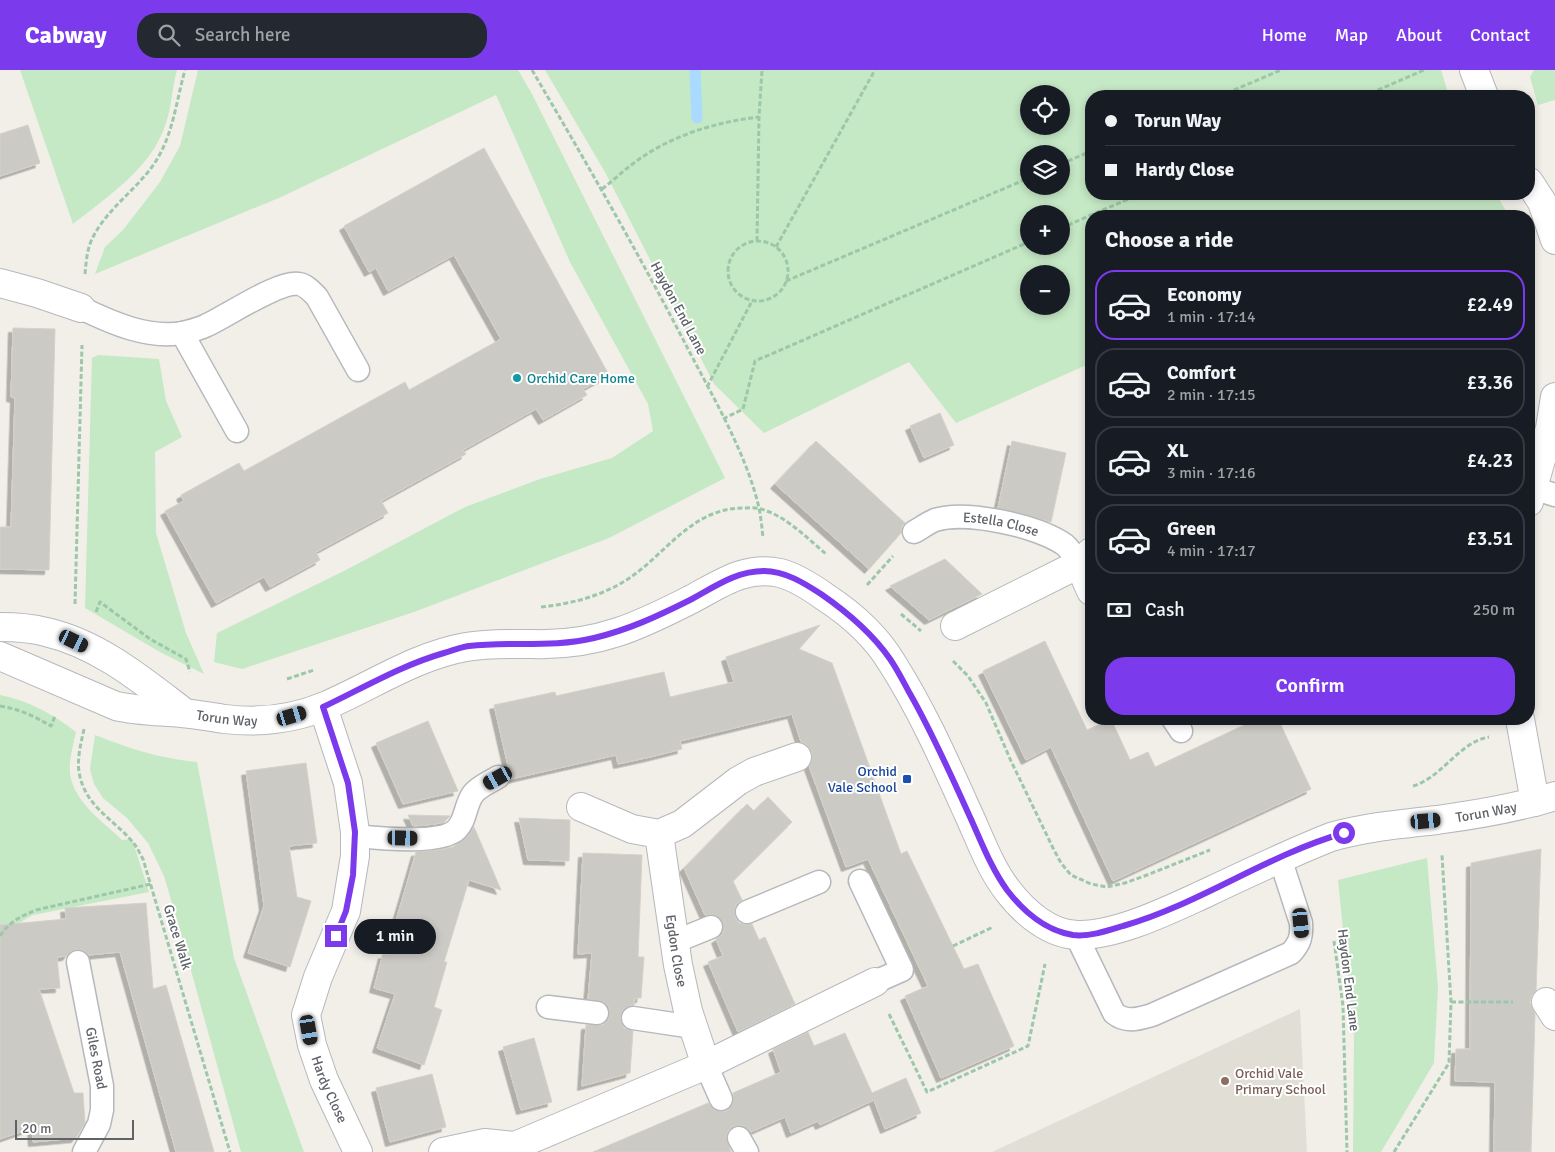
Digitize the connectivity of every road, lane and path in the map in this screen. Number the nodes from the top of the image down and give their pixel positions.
1 (532, 70) edge
2 (762, 70) edge
3 (875, 70) edge
4 (1281, 70) edge
5 (1424, 70) edge
6 (1474, 70) edge
7 (1234, 90) edge
8 (1378, 90) edge
9 (1482, 90) edge
10 (759, 117) junction
11 (1085, 154) edge
12 (1070, 160) edge
13 (1020, 182) edge
14 (602, 189) junction
15 (1535, 191) edge
16 (1126, 200) edge
17 (1103, 210) edge
18 (1085, 218) edge
19 (1070, 224) edge
20 (1555, 240) edge
21 (757, 241) junction
22 (1020, 246) edge
23 (776, 247) junction
24 (786, 281) junction
25 (0, 283) edge
26 (752, 301) junction
27 (81, 308) joint
28 (182, 333) junction
29 (358, 370) dead end
30 (707, 387) junction
31 (1555, 397) edge
32 (723, 419) junction
33 (237, 431) dead end
34 (1539, 495) edge
35 (759, 508) junction
36 (914, 532) joint
37 (827, 554) dead end
38 (1085, 558) edge
39 (768, 571) junction
40 (873, 590) dead end
41 (900, 613) dead end
42 (955, 626) dead end
43 (0, 627) edge
44 (922, 633) dead end
45 (0, 656) edge
46 (950, 658) dead end
47 (323, 707) junction
48 (185, 713) junction
49 (85, 724) dead end
50 (1520, 725) edge
51 (797, 757) dead end
52 (498, 778) dead end
53 (1406, 787) dead end
54 (1545, 799) edge
55 (581, 807) dead end
56 (1439, 820) junction
57 (659, 834) junction
58 (355, 836) junction
59 (1216, 848) dead end
60 (1280, 858) junction
61 (860, 881) dead end
62 (819, 882) dead end
63 (150, 884) junction
64 (747, 912) dead end
65 (1026, 912) junction
66 (710, 927) dead end
67 (1064, 932) junction
68 (0, 936) edge
69 (1333, 936) dead end
70 (674, 942) junction
71 (953, 946) dead end
72 (78, 962) dead end
73 (875, 982) junction
74 (1451, 1002) junction
75 (548, 1007) dead end
76 (1550, 1009) edge
77 (597, 1014) dead end
78 (634, 1018) dead end
79 (693, 1027) junction
80 (706, 1065) junction
81 (721, 1099) dead end
82 (516, 1149) edge
83 (84, 1152) edge
84 (230, 1152) edge
85 (358, 1152) edge
86 (443, 1152) edge
87 (1347, 1152) edge
88 (1394, 1152) edge

1 - 14 path, Haydon End Lane
2 - 10 path
3 - 23 path
4 - 7 path
5 - 8 path
6 - 9 street
10 - 14 path
10 - 21 path
11 - 12 path
13 - 24 path
14 - 30 path, Haydon End Lane
15 - 20 street
16 - 17 path
18 - 19 path
21 - 23 path
21 - 26 path
22 - 32 path
23 - 24 path
24 - 26 path
25 - 27 street
26 - 30 path
27 - 28 lane
28 - 29 lane
28 - 33 lane
30 - 32 path, Haydon End Lane
31 - 34 street
32 - 35 path, Haydon End Lane
35 - 37 path
35 - 39 path, Haydon End Lane
36 - 38 lane, Estella Close
36 - 40 path
38 - 42 street
39 - 47 street, Torun Way
39 - 65 street, Torun Way
41 - 44 path
43 - 48 street, Torun Way
45 - 48 street, Torun Way
46 - 59 path
47 - 48 street, Torun Way
47 - 58 street, Hardy Close
49 - 63 path, Grace Walk
50 - 53 path
50 - 54 street
51 - 57 street
52 - 58 lane
54 - 56 street, Torun Way
55 - 57 street
56 - 60 street, Torun Way
56 - 74 path
57 - 70 street, Egdon Close
58 - 85 street, Hardy Close
60 - 67 street, Torun Way
60 - 67 lane
61 - 73 lane
62 - 64 lane
63 - 68 path
63 - 84 path, Grace Walk
65 - 67 street, Torun Way
65 - 71 path
66 - 70 lane
67 - 73 path
69 - 87 path, Haydon End Lane
70 - 79 street, Egdon Close
72 - 83 lane, Giles Road
73 - 80 street
74 - 76 path
74 - 88 path
75 - 77 lane
78 - 79 lane
79 - 80 street, Egdon Close
80 - 81 lane
80 - 82 street
82 - 86 street

